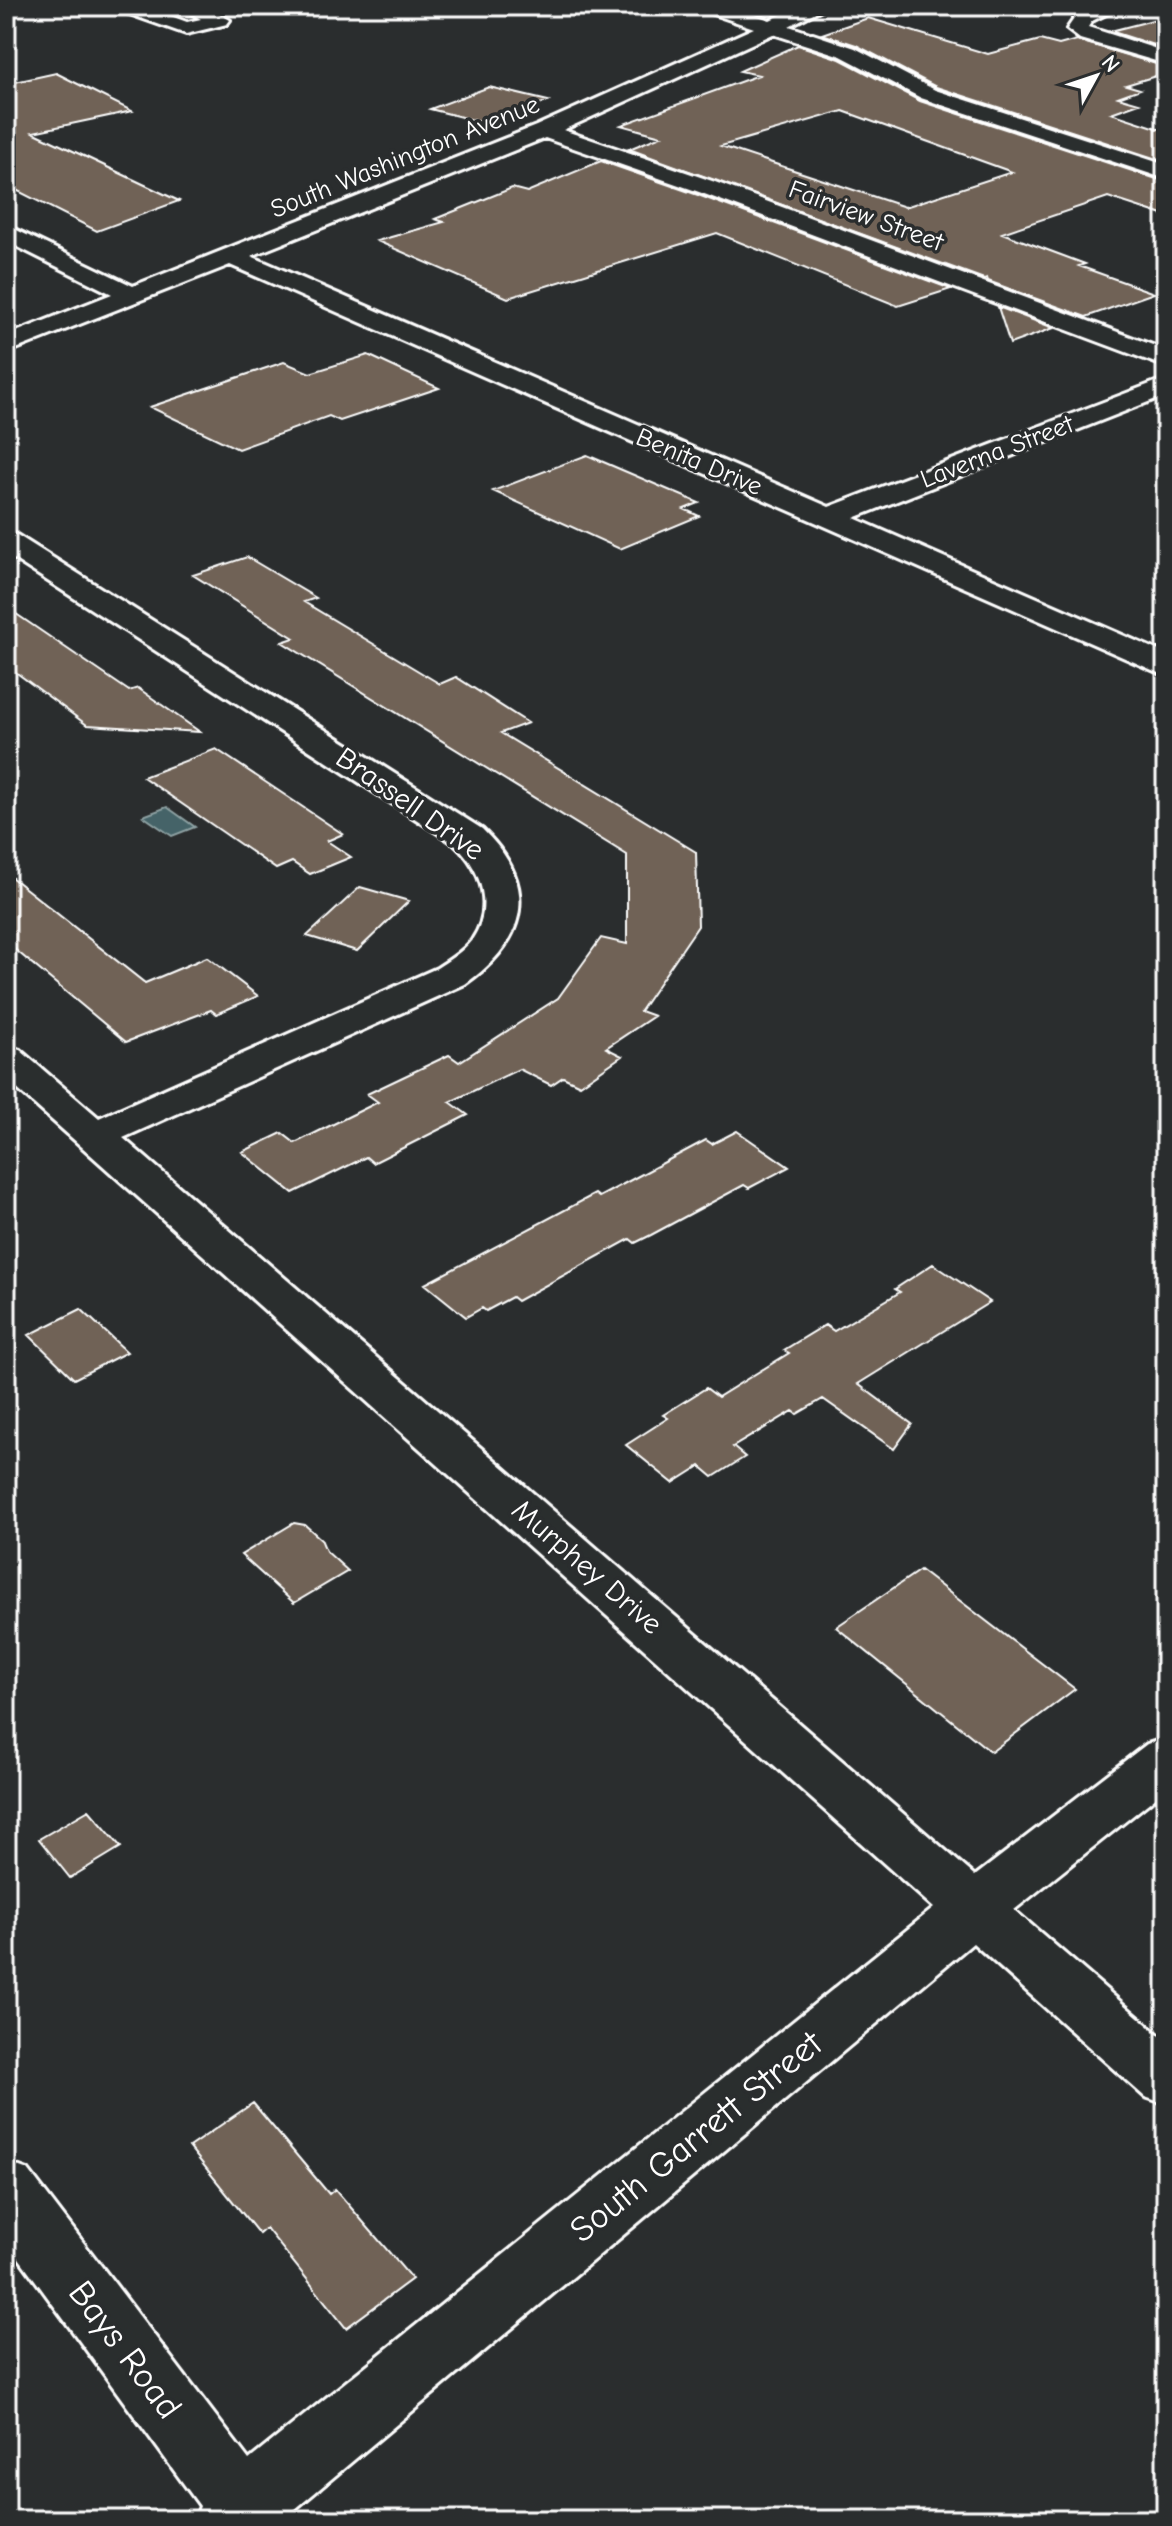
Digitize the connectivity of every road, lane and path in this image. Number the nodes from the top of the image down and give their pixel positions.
1 (125, 6) edge
2 (189, 6) edge
3 (708, 6) edge
4 (817, 6) edge
5 (1112, 6) edge
6 (775, 27) junction
7 (1166, 58) edge
8 (544, 131) junction
9 (1166, 172) edge
10 (6, 232) edge
11 (233, 257) junction
12 (133, 295) junction
13 (6, 345) edge
14 (1166, 359) edge
15 (1166, 386) edge
16 (828, 518) junction
17 (6, 541) edge
18 (1166, 666) edge
19 (6, 1058) edge
20 (96, 1135) junction
21 (1166, 1759) edge
22 (975, 1908) junction
23 (1166, 2078) edge
24 (6, 2190) edge
25 (236, 2514) edge

1 - 2 street
3 - 6 street
4 - 6 street, South Washington Avenue
5 - 7 street
6 - 8 street, South Washington Avenue
6 - 9 street
8 - 11 street, South Washington Avenue
8 - 14 street, Fairview Street
10 - 12 street
11 - 12 street, South Washington Avenue
11 - 16 street, Benita Drive
12 - 13 street, South Washington Avenue
15 - 16 street, Laverna Street
16 - 18 street, Benita Drive
17 - 20 street, Brassell Drive
19 - 20 street, Murphey Drive
20 - 22 street, Murphey Drive
21 - 22 street, South Garrett Street
22 - 23 street, Murphey Drive
22 - 25 street, South Garrett Street
24 - 25 street, Bays Road

